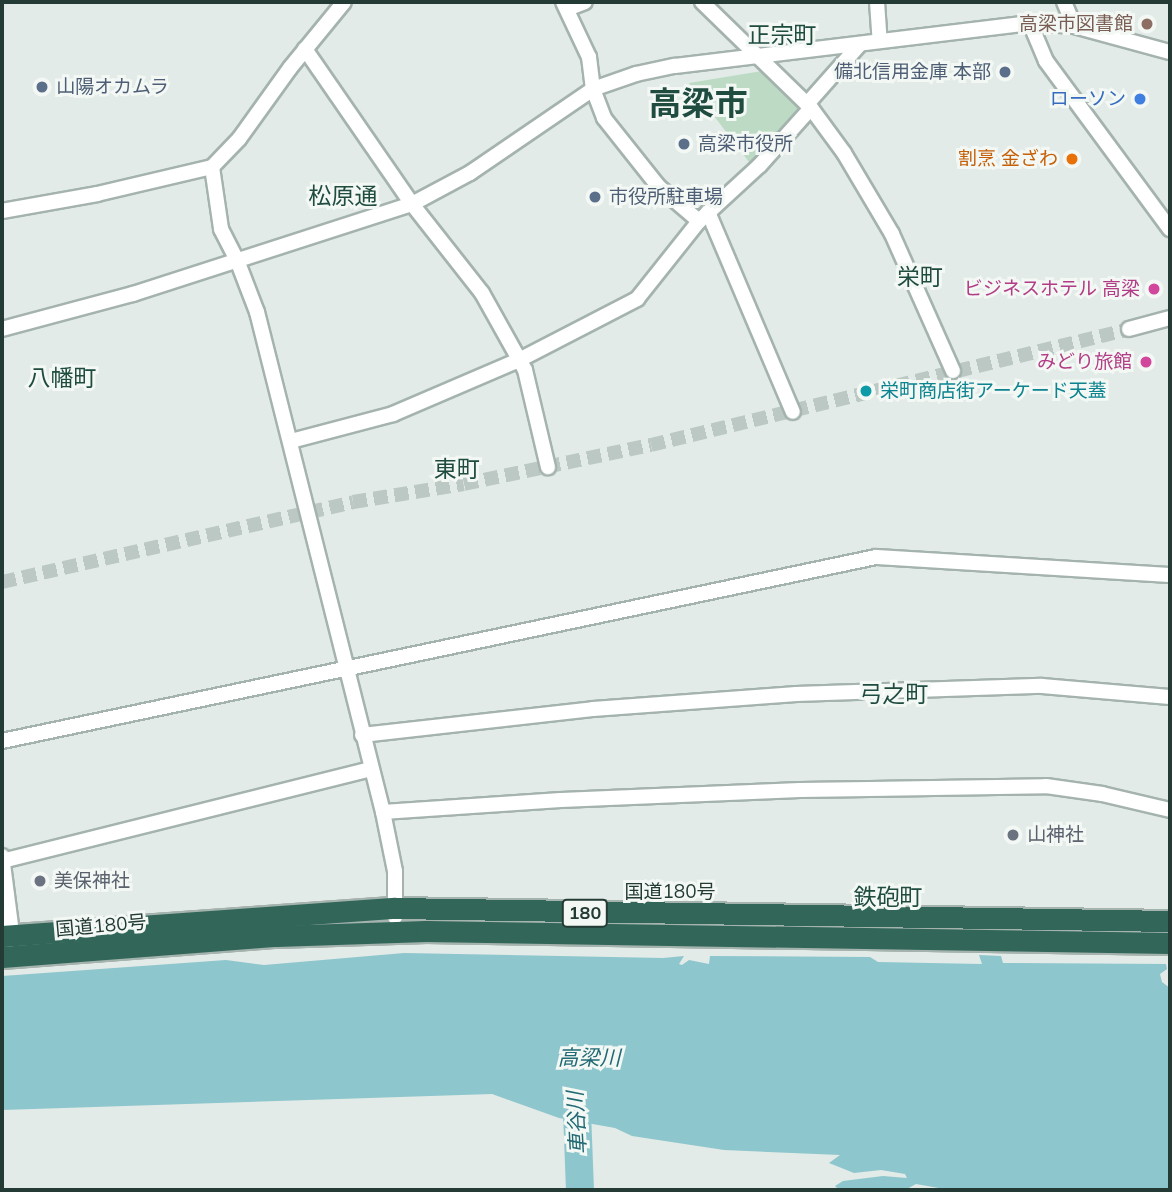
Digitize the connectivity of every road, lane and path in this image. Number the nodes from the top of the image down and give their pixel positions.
1 (344, 2) edge
2 (584, 2) edge
3 (702, 2) edge
4 (877, 2) edge
5 (1064, 2) edge
6 (566, 5) edge
7 (1030, 23) junction
8 (1074, 26) junction
9 (880, 41) junction
10 (860, 44) junction
11 (305, 49) junction
12 (1170, 52) edge
13 (754, 56) junction
14 (593, 89) junction
15 (809, 106) junction
16 (212, 167) junction
17 (412, 204) junction
18 (2, 211) edge
19 (703, 217) junction
20 (1170, 229) edge
21 (237, 260) junction
22 (1170, 318) edge
23 (2, 329) edge
24 (1129, 329) tunnel mouth
25 (519, 360) junction
26 (953, 371) dead end
27 (793, 412) dead end
28 (291, 441) junction
29 (548, 467) dead end
30 (1170, 576) edge
31 (346, 667) junction
32 (1170, 697) edge
33 (362, 735) junction
34 (2, 741) edge
35 (371, 769) junction
36 (1170, 810) edge
37 (383, 812) junction
38 (2, 859) edge
39 (395, 908) junction
40 (1170, 921) edge
41 (396, 932) junction
42 (1170, 943) edge
43 (8, 946) edge

1 - 11 street
2 - 6 street
3 - 13 street
4 - 9 street
5 - 8 street
6 - 14 street
7 - 8 street
7 - 9 street
7 - 20 street
8 - 12 street
9 - 10 street
10 - 13 street
10 - 15 street
11 - 16 street
11 - 17 street
13 - 14 street
13 - 15 street
14 - 17 street
14 - 19 street
15 - 19 street
15 - 26 street
16 - 18 street
16 - 21 street
17 - 21 street
17 - 25 street
19 - 25 street
19 - 27 street
21 - 23 street
21 - 28 street
22 - 24 street
25 - 28 street
25 - 29 street
28 - 31 street
30 - 31 street
31 - 33 street
31 - 34 street
32 - 33 street
33 - 35 street
35 - 37 street
35 - 38 street
36 - 37 street
37 - 39 street
38 - 43 street
39 - 40 highway, 国道180号 / 180
39 - 41 street
39 - 43 highway, 国道180号 / 180
41 - 42 highway, 国道180号 / 180
41 - 43 highway, 国道180号 / 180

